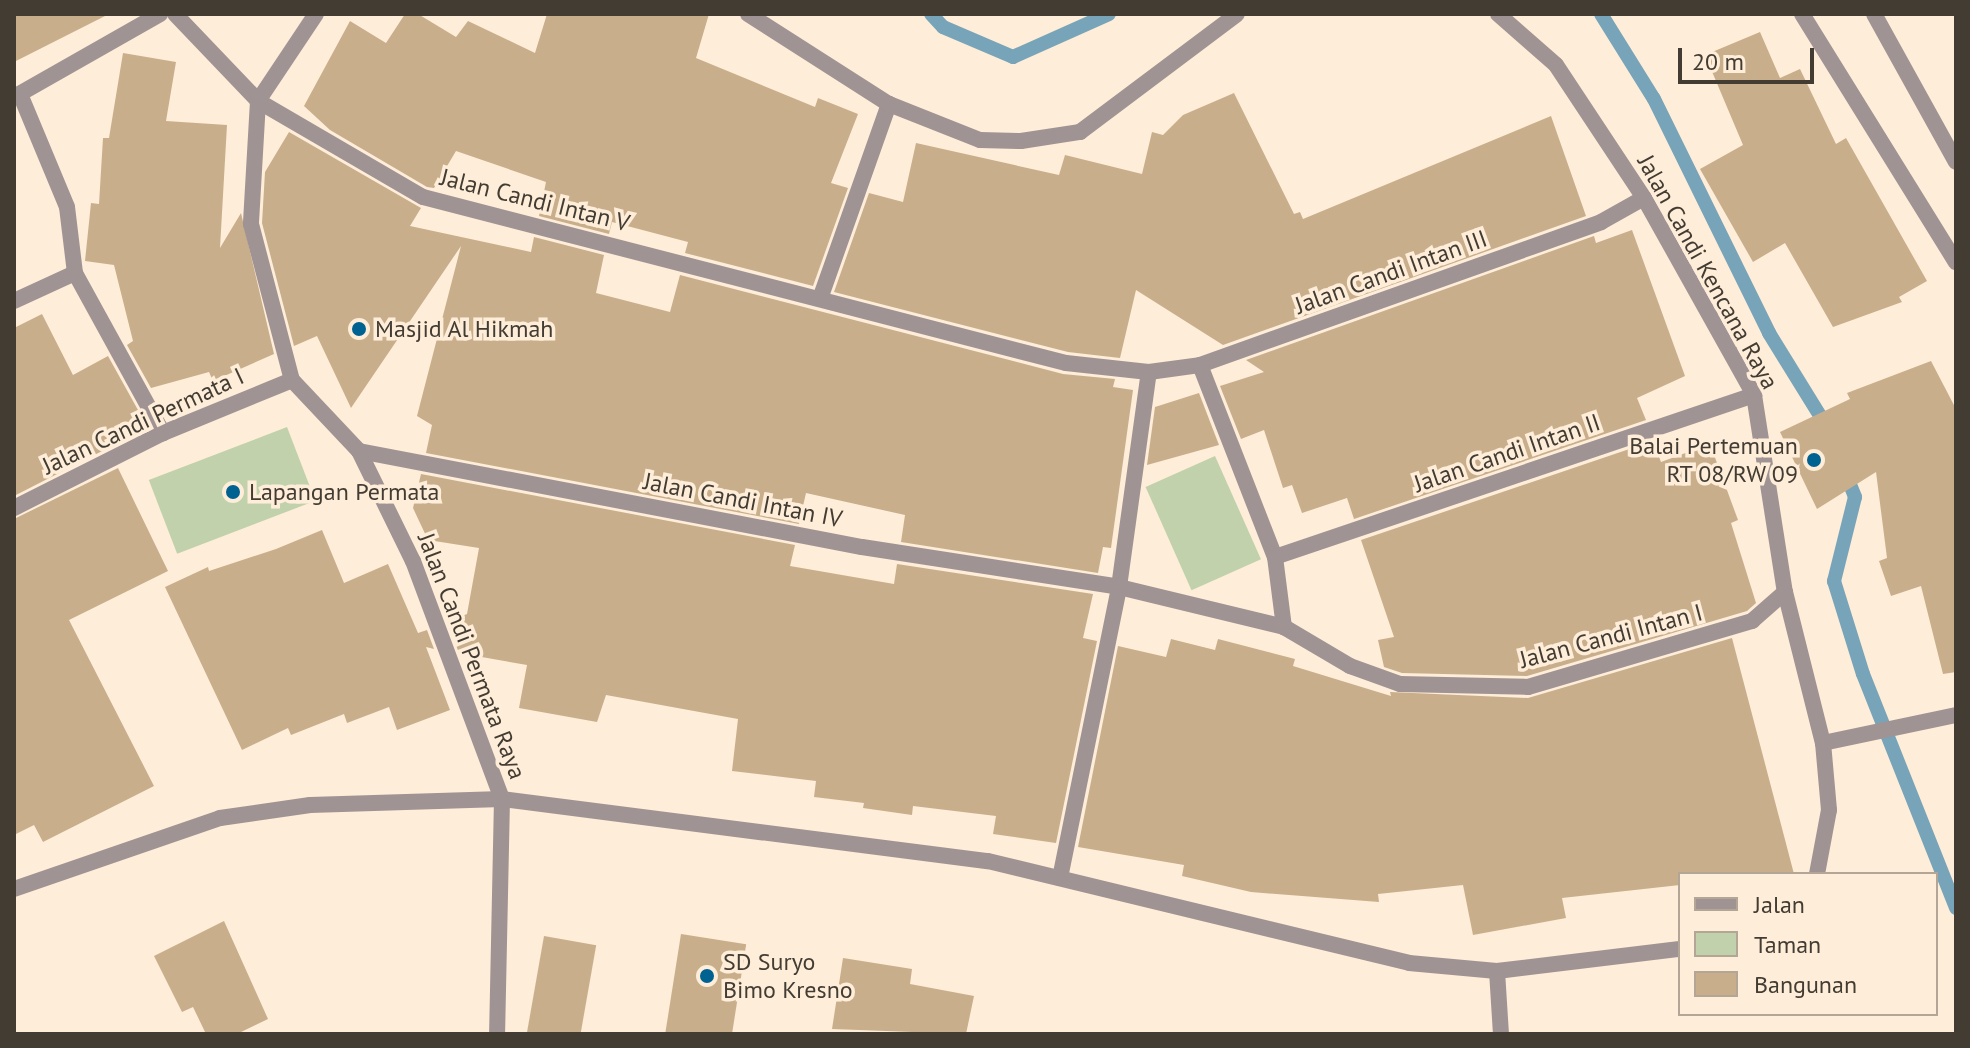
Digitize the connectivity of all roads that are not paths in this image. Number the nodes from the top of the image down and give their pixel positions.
1 (160, 14) edge
2 (175, 14) edge
3 (316, 14) edge
4 (748, 14) edge
5 (1237, 14) edge
6 (1498, 14) edge
7 (1802, 14) edge
8 (1874, 14) edge
9 (17, 96) edge
10 (258, 101) junction
11 (889, 104) junction
12 (1949, 138) edge
13 (1956, 162) edge
14 (1644, 198) junction
15 (1956, 262) edge
16 (75, 273) junction
17 (821, 296) junction
18 (14, 301) edge
19 (1200, 365) junction
20 (1149, 372) junction
21 (292, 380) junction
22 (1754, 395) junction
23 (163, 433) junction
24 (359, 451) junction
25 (14, 508) edge
26 (1275, 557) junction
27 (1119, 587) junction
28 (1785, 592) junction
29 (1284, 627) junction
30 (1955, 715) edge
31 (1823, 743) junction
32 (502, 799) junction
33 (1817, 872) edge
34 (1060, 878) junction
35 (14, 889) edge
36 (1678, 949) edge
37 (1497, 971) junction
38 (497, 1034) edge
39 (1501, 1034) edge

1 - 9 street
2 - 10 street, Jalan Candi Intan V
3 - 10 street
4 - 11 street
5 - 11 street
6 - 14 street, Jalan Candi Kencana Raya
7 - 15 street
8 - 12 street
9 - 16 street
10 - 17 street, Jalan Candi Intan V
10 - 21 street, Jalan Candi Permata Raya
11 - 17 street
12 - 13 street
14 - 19 street, Jalan Candi Intan III
14 - 22 street, Jalan Candi Kencana Raya
16 - 18 street
16 - 23 street
17 - 20 street, Jalan Candi Intan V
19 - 20 street, Jalan Candi Intan III
19 - 26 street
20 - 27 street
21 - 23 street, Jalan Candi Permata I
21 - 24 street, Jalan Candi Permata Raya
22 - 26 street, Jalan Candi Intan II
22 - 28 street, Jalan Candi Kencana Raya
23 - 25 street, Jalan Candi Permata I
24 - 27 street, Jalan Candi Intan IV
24 - 32 street, Jalan Candi Permata Raya
26 - 29 street
27 - 29 street, Jalan Candi Intan I
27 - 34 street
28 - 29 street, Jalan Candi Intan I
28 - 31 street, Jalan Candi Kencana Raya
30 - 31 street
31 - 33 street, Jalan Candi Kencana Raya
32 - 34 street
32 - 35 street
32 - 38 street
34 - 37 street
36 - 37 street
37 - 39 street

